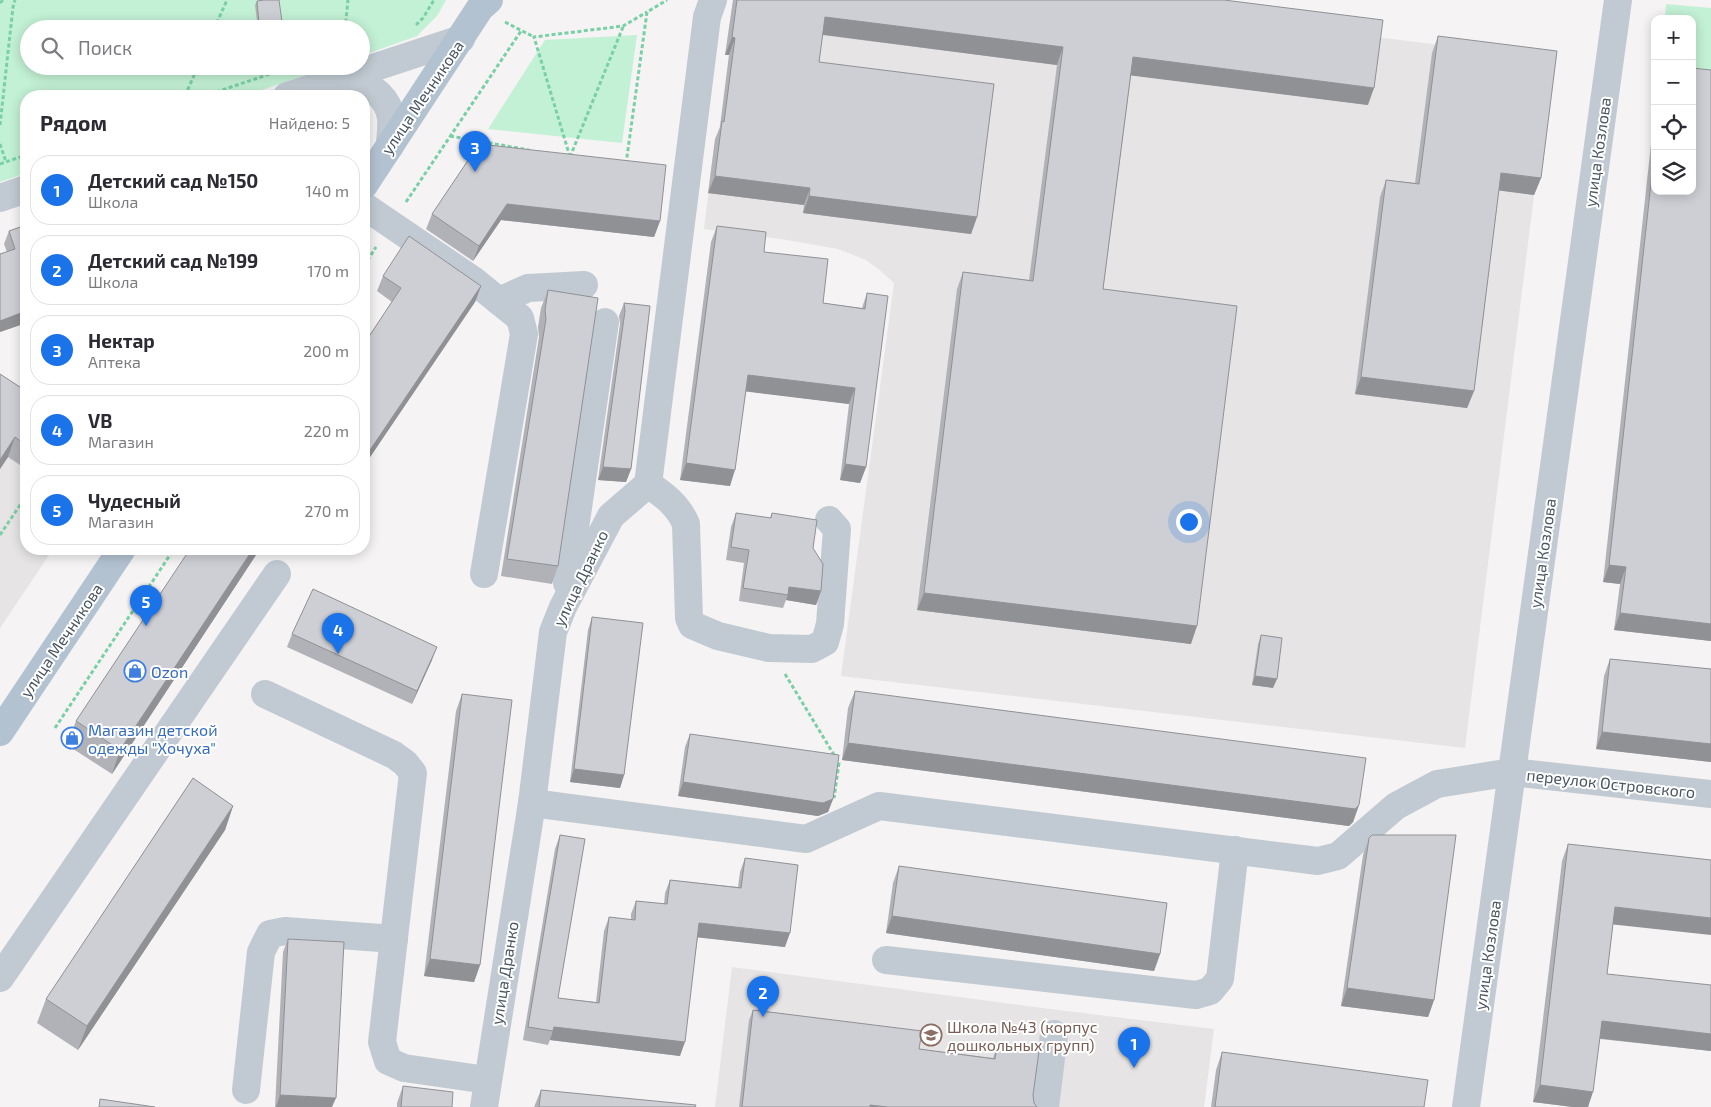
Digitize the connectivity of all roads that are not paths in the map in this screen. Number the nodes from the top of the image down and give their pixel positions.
1 (712, 0) edge
2 (1618, 0) edge
3 (483, 3) edge
4 (461, 39) junction
5 (370, 70) edge
6 (355, 75) edge
7 (346, 78) junction
8 (305, 90) edge
9 (390, 146) junction
10 (370, 176) edge
11 (20, 191) edge
12 (0, 198) edge
13 (370, 210) edge
14 (584, 285) dead end
15 (499, 301) junction
16 (605, 322) dead end
17 (648, 484) junction
18 (829, 520) dead end
19 (118, 555) edge
20 (277, 574) dead end
21 (484, 574) dead end
22 (563, 607) junction
23 (265, 694) dead end
24 (0, 732) edge
25 (1512, 772) junction
26 (1711, 794) edge
27 (532, 803) junction
28 (1235, 850) junction
29 (394, 939) junction
30 (886, 960) dead end
31 (4, 964) edge
32 (1054, 1034) dead end
33 (487, 1080) junction
34 (246, 1090) dead end
35 (484, 1107) edge
36 (1045, 1107) edge
37 (1466, 1107) edge

1 - 17 street
2 - 25 street, улица Козлова
3 - 4 main road, улица Мечникова
4 - 5 street
4 - 9 main road, улица Мечникова
6 - 7 street
7 - 8 street
7 - 9 street
9 - 10 main road, улица Мечникова
11 - 12 street
13 - 15 street
14 - 15 street
15 - 21 street
16 - 22 street
17 - 18 street
17 - 22 street, улица Дранко
19 - 24 main road, улица Мечникова
20 - 31 street
22 - 27 street, улица Дранко
23 - 29 street
25 - 26 street, переулок Островского
25 - 28 street, переулок Островского
25 - 37 street, улица Козлова
27 - 28 street, переулок Островского
27 - 33 street, улица Дранко
28 - 30 street
29 - 33 street
29 - 34 street
32 - 36 street
33 - 35 street, улица Дранко

